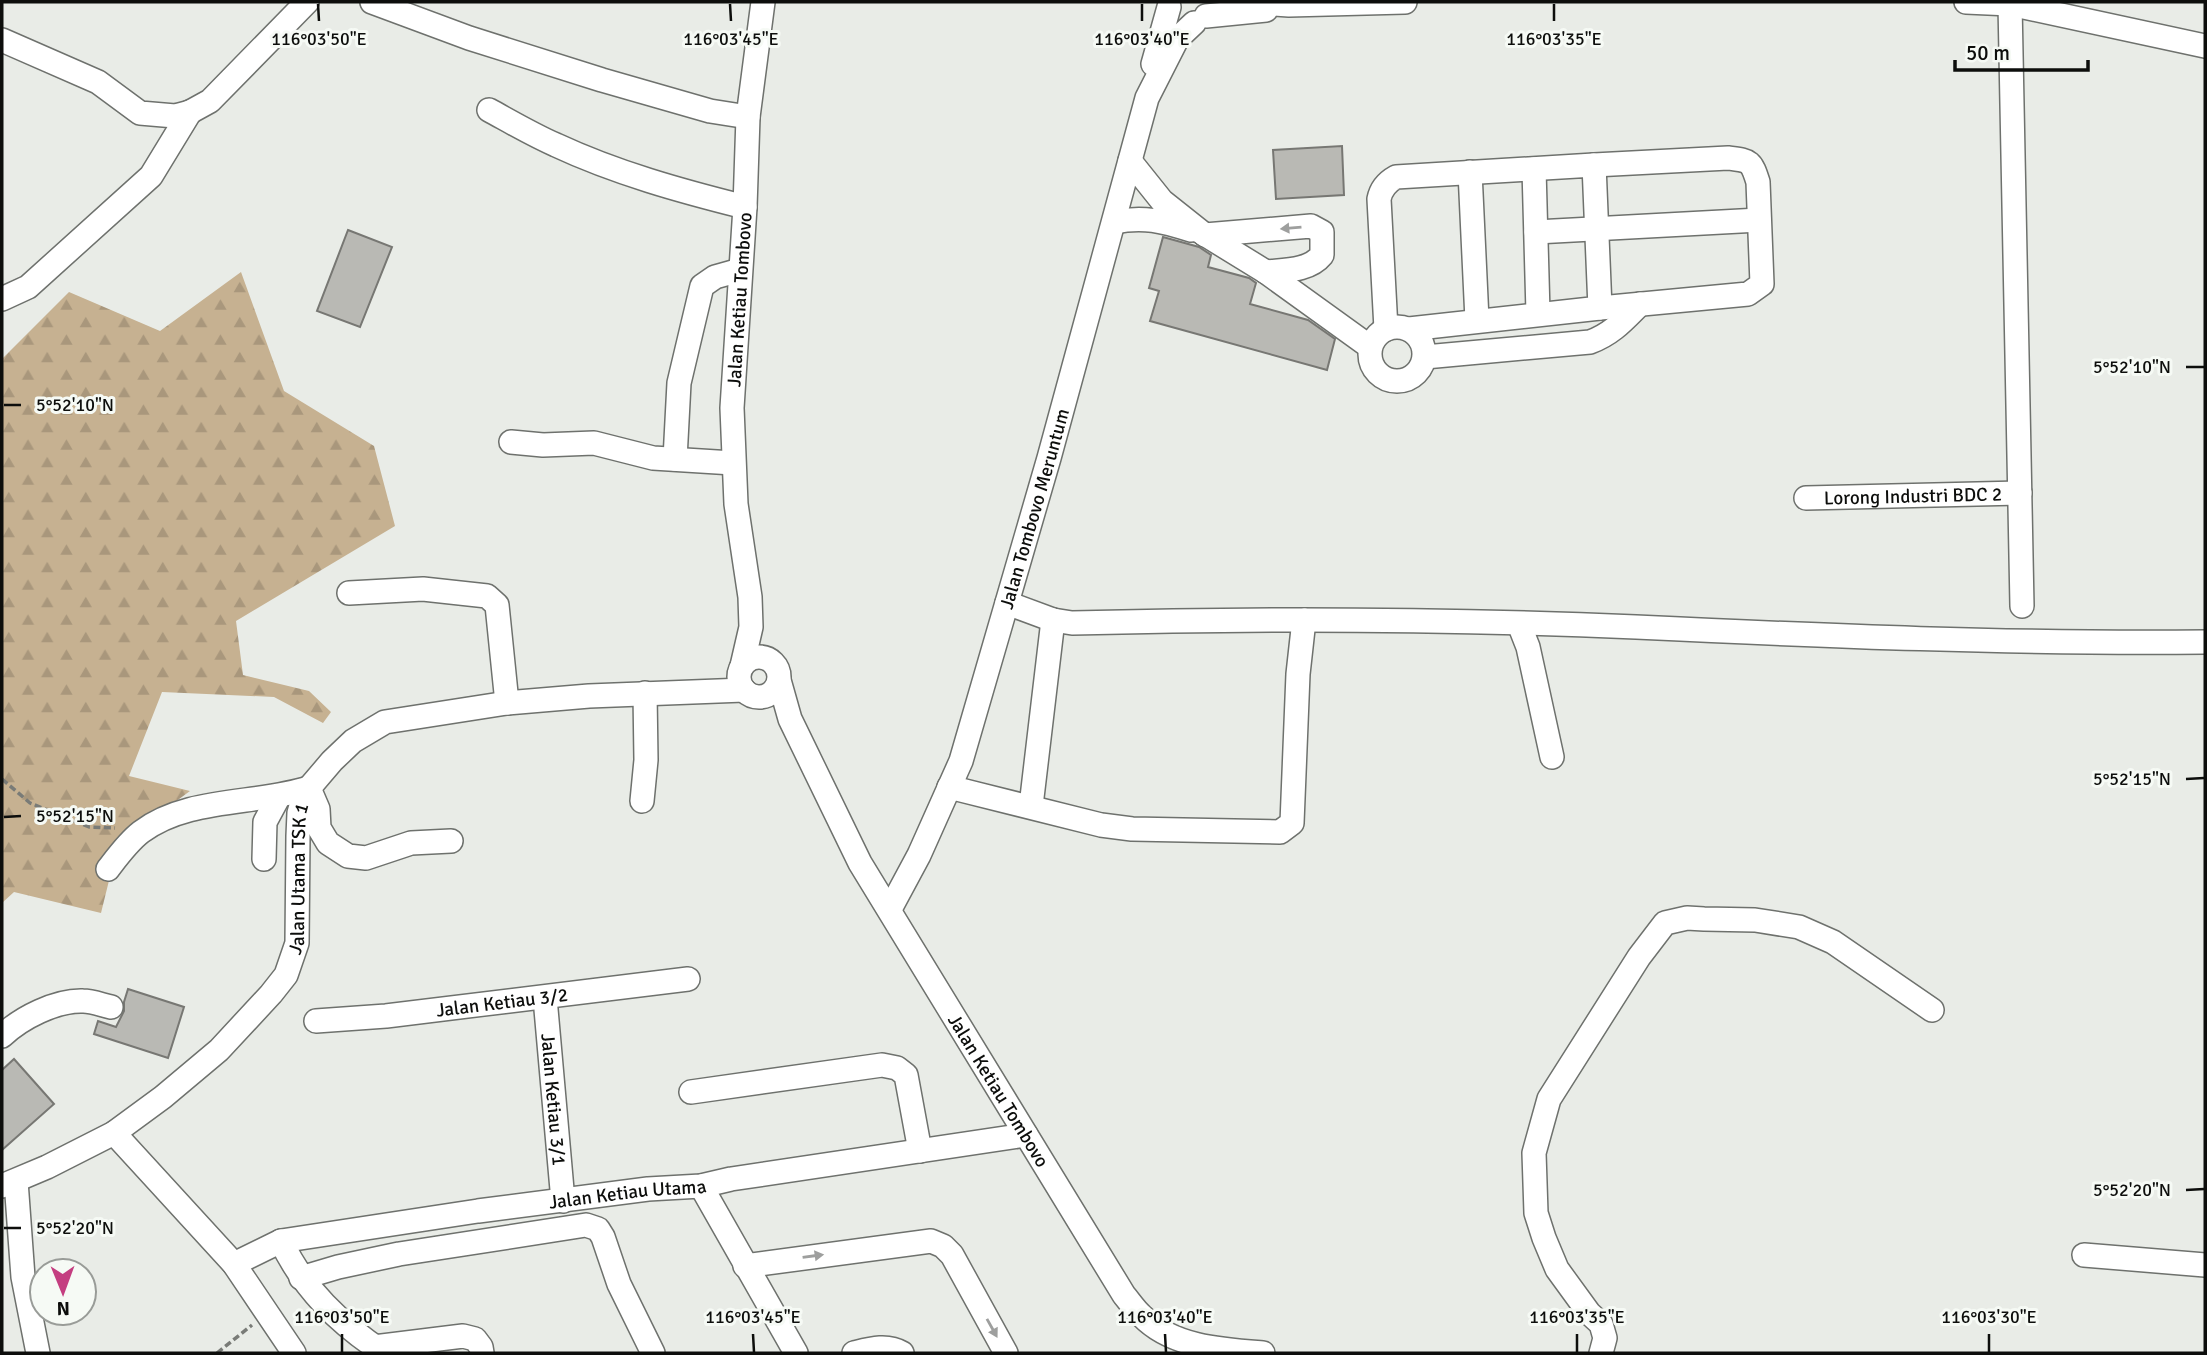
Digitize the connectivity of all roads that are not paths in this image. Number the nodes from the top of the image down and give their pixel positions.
1 (307, 2) edge
2 (372, 2) edge
3 (763, 2) edge
4 (1247, 2) edge
5 (1405, 2) edge
6 (1966, 2) edge
7 (1169, 4) edge
8 (2010, 4) junction
9 (1289, 5) junction
10 (1203, 14) edge
11 (2, 40) edge
12 (2205, 46) edge
13 (1147, 98) junction
14 (489, 110) dead end
15 (190, 112) junction
16 (748, 117) junction
17 (1130, 161) junction
18 (1594, 164) junction
19 (1534, 169) junction
20 (1470, 172) junction
21 (745, 206) junction
22 (1759, 220) junction
23 (1114, 222) junction
24 (1597, 229) junction
25 (1536, 232) junction
26 (1203, 234) junction
27 (740, 270) junction
28 (1266, 272) junction
29 (2, 299) edge
30 (1640, 304) junction
31 (1600, 308) junction
32 (1538, 313) junction
33 (1476, 320) junction
34 (1386, 329) junction
35 (1409, 329) junction
36 (1370, 347) junction
37 (1425, 357) junction
38 (511, 442) dead end
39 (675, 459) junction
40 (733, 463) junction
41 (2020, 493) junction
42 (1806, 498) dead end
43 (348, 593) dead end
44 (750, 597) junction
45 (1007, 603) junction
46 (2022, 606) dead end
47 (1053, 620) junction
48 (1304, 620) junction
49 (1519, 624) junction
50 (2205, 642) edge
51 (776, 671) junction
52 (745, 680) junction
53 (645, 693) junction
54 (507, 703) junction
55 (803, 747) junction
56 (1552, 757) dead end
57 (949, 787) junction
58 (309, 788) junction
59 (279, 796) junction
60 (642, 801) dead end
61 (1031, 806) junction
62 (451, 841) dead end
63 (264, 859) dead end
64 (108, 869) dead end
65 (890, 909) junction
66 (688, 979) dead end
67 (545, 998) junction
68 (110, 1007) dead end
69 (1932, 1010) dead end
70 (316, 1021) dead end
71 (2, 1036) edge
72 (691, 1092) dead end
73 (114, 1133) junction
74 (1026, 1135) junction
75 (920, 1151) junction
76 (9, 1183) edge
77 (701, 1186) junction
78 (563, 1201) junction
79 (281, 1241) junction
80 (2084, 1255) dead end
81 (234, 1264) junction
82 (2205, 1265) edge
83 (746, 1266) junction
84 (301, 1278) junction
85 (379, 1350) edge
86 (38, 1353) edge
87 (294, 1353) edge
88 (482, 1353) edge
89 (653, 1353) edge
90 (796, 1353) edge
91 (854, 1353) edge
92 (902, 1353) edge
93 (1006, 1353) edge
94 (1263, 1353) edge
95 (1601, 1353) edge

1 - 15 street
2 - 16 street
3 - 16 street, Jalan Ketiau Tombovo
4 - 9 street
5 - 9 street
6 - 8 street
7 - 10 street
7 - 13 street, Jalan Tombovo Meruntum
8 - 12 street
8 - 41 street
9 - 10 street
10 - 13 street, Jalan Tombovo Meruntum
11 - 15 street
13 - 17 street, Jalan Tombovo Meruntum
14 - 21 street
15 - 29 street
16 - 21 street, Jalan Ketiau Tombovo
17 - 23 street, Jalan Tombovo Meruntum
17 - 26 street
18 - 19 street
18 - 22 street
18 - 24 street
19 - 20 street
19 - 25 street
20 - 33 street
20 - 34 street
21 - 27 street, Jalan Ketiau Tombovo
22 - 24 street
22 - 30 street
23 - 26 street
23 - 45 street, Jalan Tombovo Meruntum
24 - 25 street
24 - 31 street
25 - 32 street
26 - 28 street
28 -> 26 street
27 - 39 street
27 - 40 street, Jalan Ketiau Tombovo
28 - 36 street
30 - 31 street
30 - 37 street
31 - 32 street
32 - 33 street
33 - 35 street
34 - 35 street
34 - 36 street
35 - 37 street
36 - 37 street
38 - 39 street
39 - 40 street
40 - 44 street, Jalan Ketiau Tombovo
41 - 42 street, Lorong Industri BDC 2
41 - 46 street
43 - 54 street
44 - 51 street, Jalan Ketiau Tombovo
44 - 52 street, Jalan Ketiau Tombovo
45 - 47 street
45 - 57 street, Jalan Tombovo Meruntum
47 - 48 street
47 - 61 street
48 - 49 street
48 - 61 street
49 - 50 street
49 - 56 street
51 - 52 street
51 - 52 street
51 - 55 street, Jalan Ketiau Tombovo
52 - 53 street, Jalan Utama TSK 1
52 - 55 street, Jalan Ketiau Tombovo
53 - 54 street, Jalan Utama TSK 1
53 - 60 street
54 - 58 street, Jalan Utama TSK 1
55 - 65 street, Jalan Ketiau Tombovo
57 - 61 street
57 - 65 street, Jalan Tombovo Meruntum
58 - 59 street
58 - 62 street
58 - 73 street, Jalan Utama TSK 1
59 - 63 street
59 - 64 street
65 - 74 street, Jalan Ketiau Tombovo
66 - 67 street, Jalan Ketiau 3/2
67 - 70 street, Jalan Ketiau 3/2
67 - 78 street, Jalan Ketiau 3/1
68 - 71 street
69 - 95 street
72 - 75 street
73 - 76 street, Jalan Utama TSK 1
73 - 81 street
74 - 75 street, Jalan Ketiau Utama
74 - 94 street, Jalan Ketiau Tombovo
75 - 77 street, Jalan Ketiau Utama
76 - 86 street
77 - 78 street, Jalan Ketiau Utama
77 - 83 street
78 - 79 street, Jalan Ketiau Utama
79 - 81 street, Jalan Ketiau Utama
79 - 84 street
80 - 82 street
81 - 87 street
83 - 90 street
83 -> 93 street
84 - 85 street
84 - 89 street
85 - 88 street
91 - 92 street

